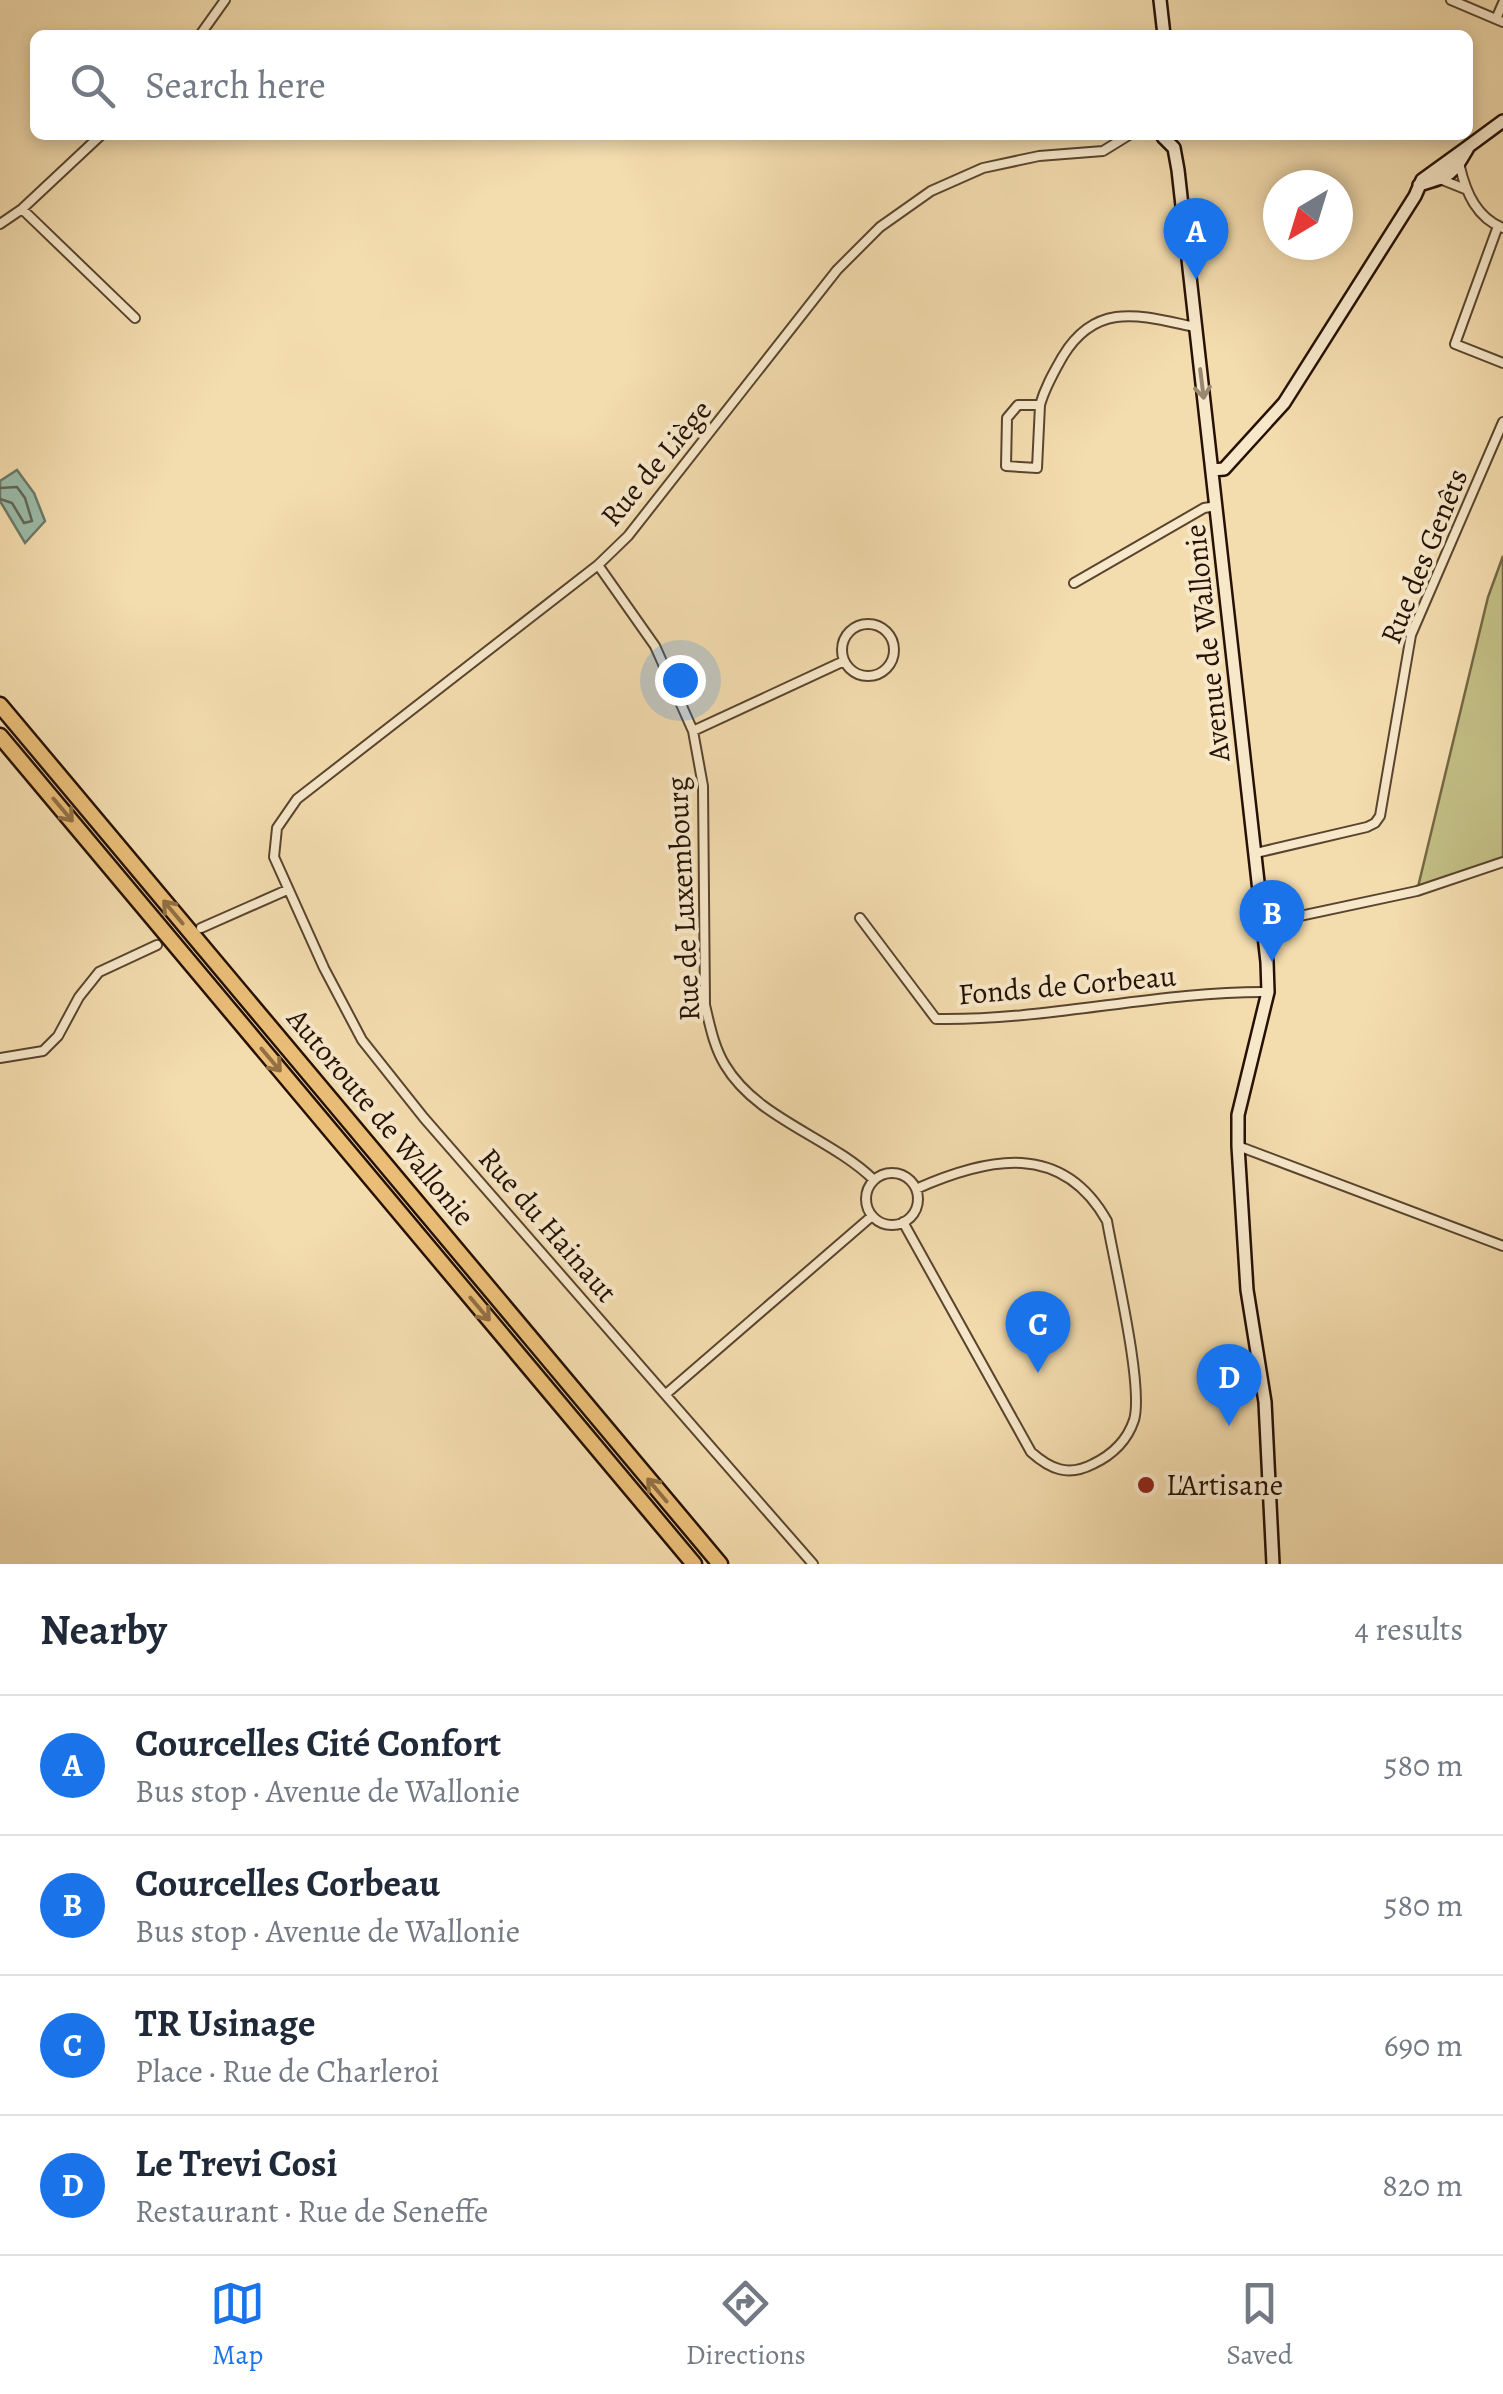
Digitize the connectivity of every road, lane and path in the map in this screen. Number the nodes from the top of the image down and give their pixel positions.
1 (225, 0) edge
2 (1160, 0) edge
3 (1450, 0) edge
4 (1503, 4) edge
5 (1500, 21) edge
6 (204, 30) edge
7 (1163, 30) edge
8 (1503, 121) edge
9 (96, 140) edge
10 (1122, 140) edge
11 (1165, 140) edge
12 (1469, 146) junction
13 (1460, 167) junction
14 (1442, 169) junction
15 (1465, 189) junction
16 (22, 209) junction
17 (0, 224) edge
18 (1500, 227) edge
19 (135, 318) dead end
20 (1195, 327) junction
21 (1503, 363) edge
22 (1040, 405) junction
23 (1503, 422) edge
24 (1212, 470) junction
25 (1217, 506) junction
26 (598, 565) junction
27 (1074, 583) dead end
28 (844, 661) junction
29 (0, 705) edge
30 (693, 731) junction
31 (0, 736) edge
32 (1256, 853) junction
33 (1503, 862) edge
34 (288, 890) junction
35 (860, 918) dead end
36 (1262, 924) junction
37 (201, 928) dead end
38 (158, 944) dead end
39 (1268, 992) junction
40 (0, 1058) edge
41 (1238, 1146) junction
42 (874, 1180) junction
43 (916, 1189) junction
44 (872, 1216) junction
45 (903, 1222) junction
46 (1503, 1246) edge
47 (666, 1394) junction
48 (694, 1564) edge
49 (720, 1564) edge
50 (813, 1564) edge
51 (1272, 1564) edge

1 - 6 street
2 - 7 street
3 - 5 street
4 - 5 street
8 - 12 street
9 - 16 street
10 - 26 street, Rue de Liège
11 - 20 street, Avenue de Wallonie
12 - 13 street
12 - 14 street
13 - 14 street
13 - 14 street
13 - 15 street
14 - 15 street
14 - 24 street
15 - 18 street
16 - 17 street
16 - 19 street
18 - 21 street
20 - 22 street
20 -> 24 street, Avenue de Wallonie
22 - 22 street
23 - 32 street, Rue des Genêts
24 - 25 street, Avenue de Wallonie
25 - 27 street
25 - 32 street, Avenue de Wallonie
26 - 30 street, Rue de Luxembourg
26 - 34 street, Rue de Liège
28 - 28 street
28 - 30 street
49 -> 29 highway, Autoroute de Wallonie
30 - 42 street, Rue de Luxembourg
31 -> 48 highway, Autoroute de Wallonie
32 - 36 street, Avenue de Wallonie
33 - 36 street
34 - 37 street
34 - 47 street, Rue du Hainaut
35 - 39 street, Fonds de Corbeau
36 - 39 street, Avenue de Wallonie
38 - 40 street
39 - 41 street, Avenue de Wallonie
41 - 46 street
41 - 51 street, Avenue de Wallonie
42 - 43 street
42 - 44 street
43 - 45 street
43 - 45 street
44 - 45 street
44 - 47 street
47 - 50 street, Rue du Hainaut

